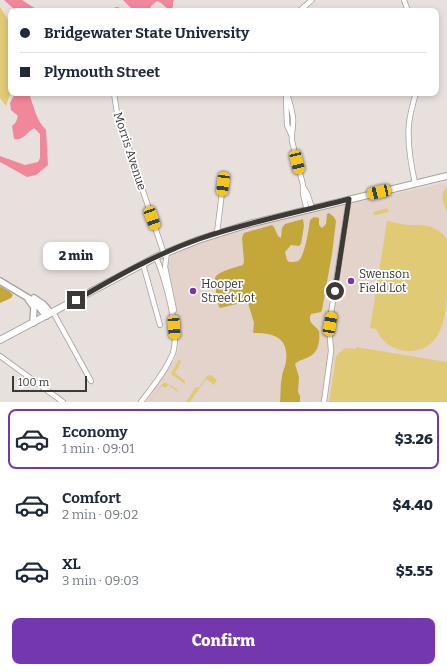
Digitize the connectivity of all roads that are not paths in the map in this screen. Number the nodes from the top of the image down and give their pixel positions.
1 (312, 0) edge
2 (302, 8) edge
3 (114, 96) edge
4 (287, 96) edge
5 (415, 96) edge
6 (447, 176) edge
7 (415, 183) junction
8 (223, 184) dead end
9 (349, 199) junction
10 (309, 209) junction
11 (217, 234) junction
12 (166, 253) junction
13 (156, 257) junction
14 (143, 264) junction
15 (0, 281) edge
16 (23, 294) junction
17 (50, 314) junction
18 (33, 323) junction
19 (160, 325) dead end
20 (174, 327) junction
21 (0, 340) edge
22 (0, 356) edge
23 (91, 381) dead end
24 (63, 402) edge
25 (141, 402) edge
26 (324, 402) edge

1 - 2 street
3 - 12 street, Morris Avenue
4 - 10 street
5 - 7 street
6 - 7 main road
7 - 9 main road
8 - 11 street
9 - 10 main road
9 - 26 street
10 - 11 main road
11 - 12 main road
12 - 13 main road
12 - 20 street
13 - 14 main road
13 - 20 street
14 - 17 main road
14 - 19 street
15 - 16 street
16 - 17 street
16 - 18 street
17 - 18 main road
17 - 23 street
18 - 21 main road
20 - 25 street
22 - 24 street

